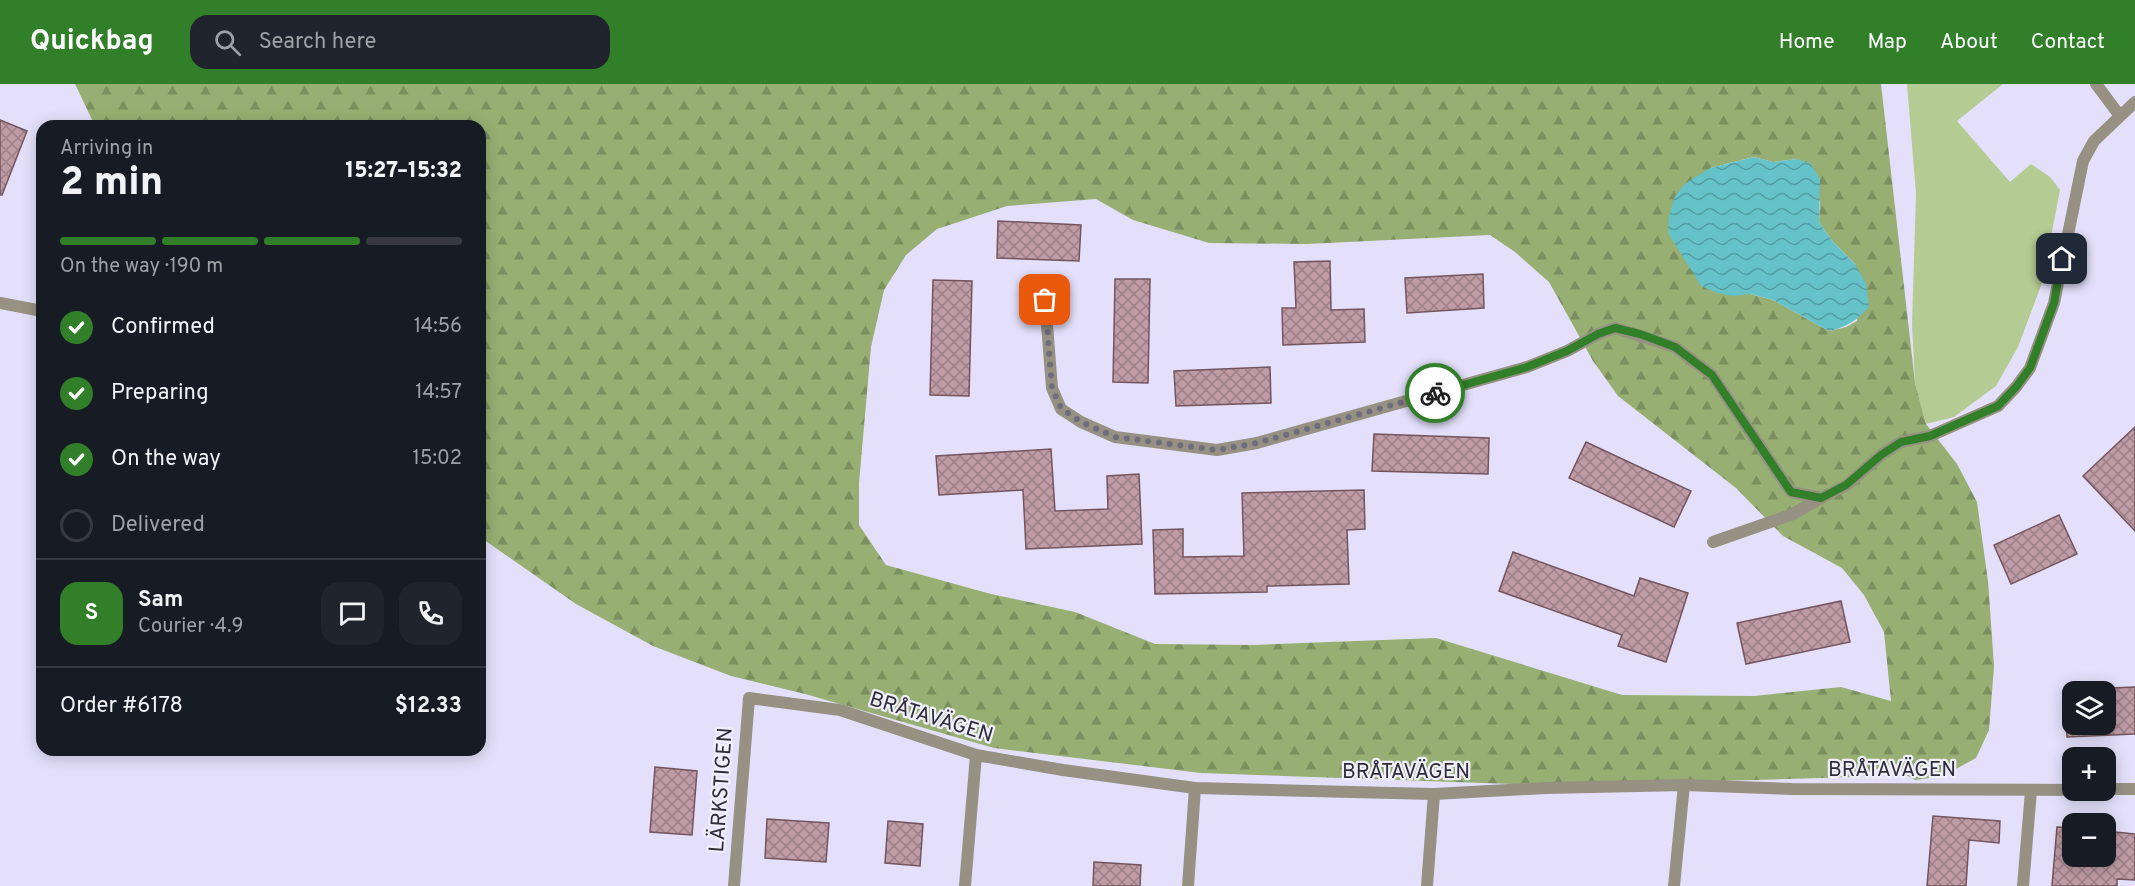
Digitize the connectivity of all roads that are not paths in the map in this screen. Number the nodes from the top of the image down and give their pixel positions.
1 (2096, 84) edge
2 (2135, 102) edge
3 (2120, 116) junction
4 (1045, 300) dead end
5 (0, 303) edge
6 (36, 310) edge
7 (1821, 498) junction
8 (1713, 542) dead end
9 (749, 698) joint
10 (976, 755) junction
11 (1684, 785) junction
12 (1195, 788) junction
13 (2116, 789) edge
14 (2135, 789) edge
15 (2062, 790) edge
16 (2031, 791) junction
17 (1434, 794) junction
18 (734, 886) edge
19 (965, 886) edge
20 (1188, 886) edge
21 (1427, 886) edge
22 (1674, 886) edge
23 (2023, 886) edge

1 - 3 street
2 - 3 street
3 - 7 street
4 - 7 street
5 - 6 street
7 - 8 street
9 - 10 street, BRÅTAVÄGEN
9 - 18 street, LÄRKSTIGEN
10 - 12 street, BRÅTAVÄGEN
10 - 19 street
11 - 16 street, BRÅTAVÄGEN
11 - 17 street, BRÅTAVÄGEN
11 - 22 street
12 - 17 street, BRÅTAVÄGEN
12 - 20 street
13 - 14 street
15 - 16 street, BRÅTAVÄGEN
16 - 23 street
17 - 21 street

